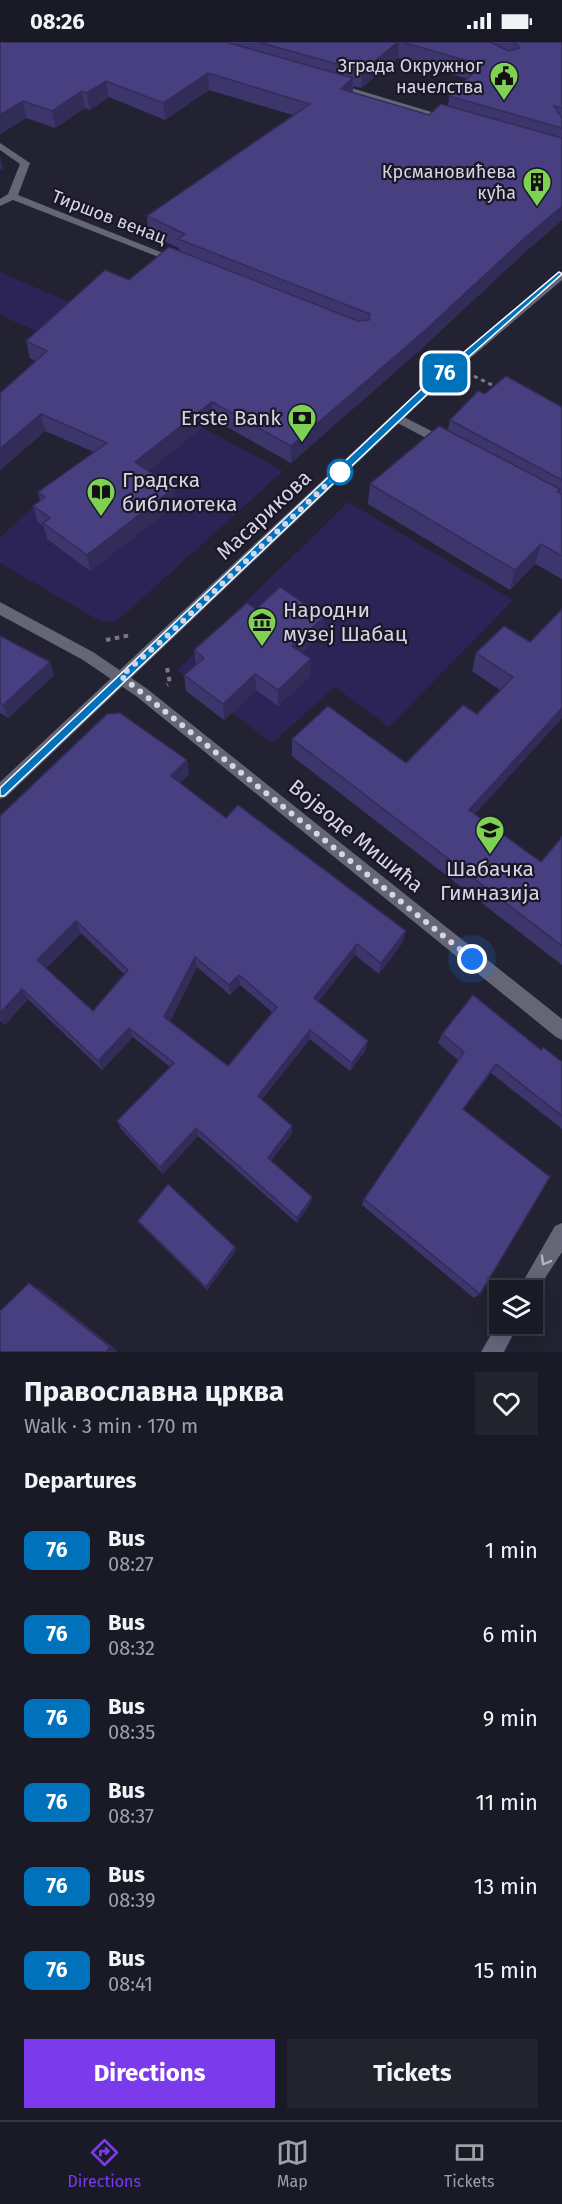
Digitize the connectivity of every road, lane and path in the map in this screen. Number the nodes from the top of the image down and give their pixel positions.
1 (320, 82) edge
2 (458, 121) edge
3 (0, 146) edge
4 (12, 196) junction
5 (0, 203) edge
6 (186, 265) edge
7 (562, 274) edge
8 (454, 366) junction
9 (503, 390) edge
10 (398, 418) junction
11 (458, 450) edge
12 (0, 608) edge
13 (121, 676) junction
14 (0, 792) edge
15 (562, 1031) edge
16 (562, 1233) edge
17 (534, 1280) edge
18 (503, 1334) edge
19 (492, 1352) edge

1 - 2 street
3 - 4 street
4 - 5 street
4 - 6 street, Тиршов венац
7 - 8 street, Масарикова
8 - 9 path
8 - 10 street, Масарикова
10 - 11 street
10 - 13 street, Масарикова
12 - 13 street, Војводе Мишића
13 - 14 street, Масарикова
13 - 15 street, Војводе Мишића
16 -> 17 street
18 - 19 street

